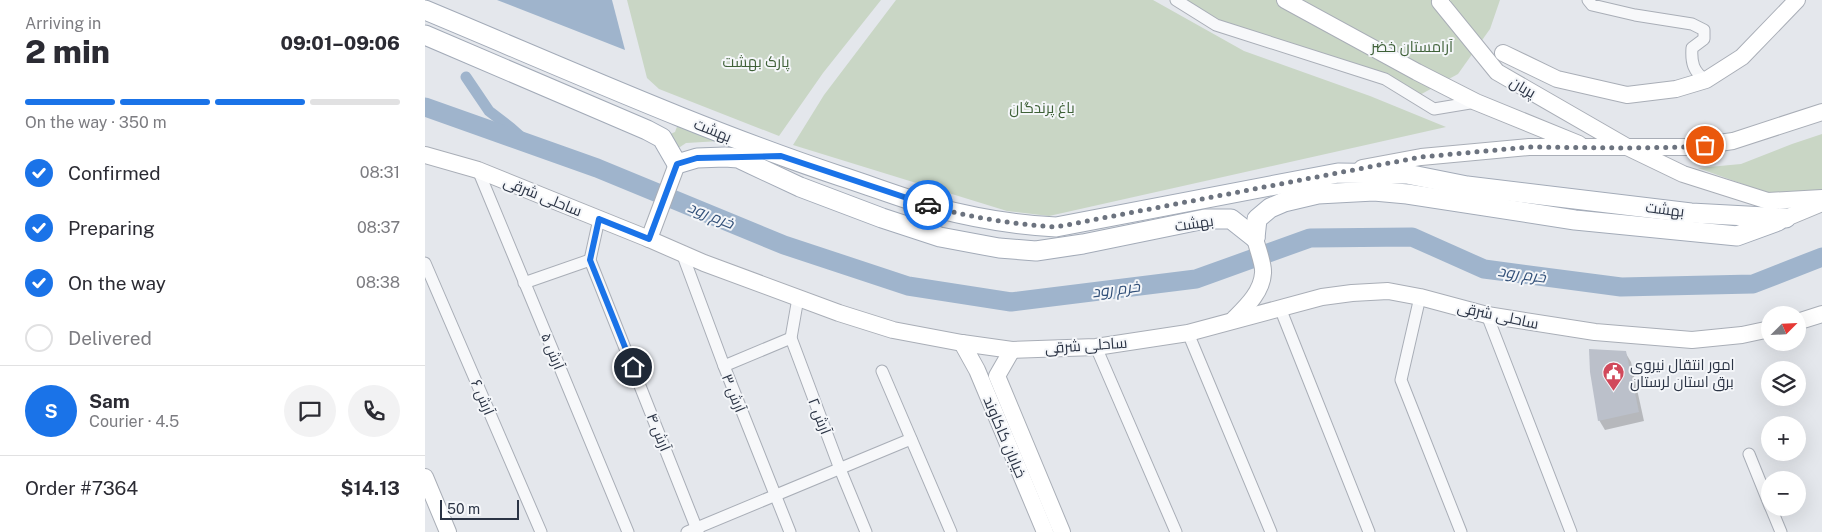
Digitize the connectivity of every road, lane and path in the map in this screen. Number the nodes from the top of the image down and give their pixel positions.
1 (1175, 0) edge
2 (1285, 0) edge
3 (1441, 0) edge
4 (1588, 0) edge
5 (1797, 0) edge
6 (425, 10) edge
7 (425, 35) edge
8 (1503, 53) dead end
9 (1705, 80) junction
10 (1476, 102) junction
11 (659, 108) junction
12 (1822, 112) edge
13 (647, 130) junction
14 (1585, 147) junction
15 (1691, 147) junction
16 (1629, 148) junction
17 (781, 156) junction
18 (738, 158) junction
19 (426, 159) edge
20 (677, 164) junction
21 (478, 170) junction
22 (1338, 173) junction
23 (1683, 174) junction
24 (1822, 198) edge
25 (1822, 203) edge
26 (1786, 218) junction
27 (599, 219) junction
28 (1056, 227) junction
29 (649, 239) junction
30 (1083, 244) junction
31 (1257, 244) junction
32 (682, 253) junction
33 (590, 260) junction
34 (425, 263) edge
35 (524, 283) junction
36 (1420, 297) junction
37 (798, 298) junction
38 (1279, 308) junction
39 (1822, 314) edge
40 (1487, 315) junction
41 (1806, 319) edge
42 (1232, 320) junction
43 (1761, 331) edge
44 (1188, 333) junction
45 (791, 338) junction
46 (962, 343) junction
47 (1096, 347) junction
48 (1012, 350) junction
49 (724, 366) junction
50 (882, 371) dead end
51 (997, 376) junction
52 (981, 381) junction
53 (911, 439) junction
54 (1749, 454) dead end
55 (840, 469) junction
56 (425, 477) edge
57 (1761, 484) edge
58 (775, 495) junction
59 (1774, 516) edge
60 (694, 531) edge
61 (448, 532) edge
62 (541, 532) edge
63 (628, 532) edge
64 (790, 532) edge
65 (866, 532) edge
66 (951, 532) edge
67 (1045, 532) edge
68 (1062, 532) edge
69 (1176, 532) edge
70 (1271, 532) edge
71 (1369, 532) edge
72 (1461, 532) edge
73 (1571, 532) edge
74 (1781, 532) edge

1 - 10 street
2 - 10 main road
3 - 16 main road, پریان
4 - 9 street
5 - 9 main road, پریان
6 - 11 main road, بهشت
7 - 13 main road
8 - 9 main road, پریان
10 - 14 main road
11 - 13 main road
11 - 17 main road, بهشت
12 - 15 main road
13 - 20 main road
14 - 16 main road
14 - 22 main road
15 - 16 main road
15 - 23 main road
16 - 23 main road, پریان
17 - 18 main road
17 - 28 main road, بهشت
18 - 20 main road, بهشت
18 - 30 main road, بهشت
19 - 21 main road, ساحلی شرقی
20 - 29 main road
21 - 27 main road, ساحلی شرقی
21 - 35 street, آرش ۵
22 - 26 main road, بهشت
22 - 28 main road, بهشت
23 - 24 main road, پریان
25 - 26 main road
26 - 31 main road, بهشت
27 - 29 main road, ساحلی شرقی
27 - 33 street
28 - 30 main road
29 - 32 main road, ساحلی شرقی
30 - 31 main road, بهشت
31 - 42 main road
32 - 37 main road, ساحلی شرقی
32 - 49 street, آرش ۳
33 - 35 street
33 - 60 street, آرش ۴
34 - 62 street, آرش ۶
35 - 63 street, آرش ۵
36 - 38 main road, ساحلی شرقی
36 - 40 main road, ساحلی شرقی
36 - 72 street
37 - 45 street
37 - 46 main road, ساحلی شرقی
38 - 42 main road, ساحلی شرقی
38 - 71 street
39 - 41 main road
40 - 43 main road, ساحلی شرقی
40 - 73 street
42 - 44 main road, ساحلی شرقی
44 - 47 main road, ساحلی شرقی
44 - 70 street
45 - 49 street
45 - 55 street, آرش ۲
46 - 48 main road, ساحلی شرقی
46 - 52 main road, خیابان کاکاوند
47 - 48 main road, ساحلی شرقی
47 - 69 street
48 - 51 main road, خیابان کاکاوند
49 - 58 street, آرش ۳
50 - 53 street
51 - 52 main road
51 - 68 main road, خیابان کاکاوند
52 - 67 main road, خیابان کاکاوند
53 - 55 street
53 - 66 street
54 - 57 street
55 - 58 street
55 - 65 street, آرش ۲
56 - 61 main road
58 - 60 street
58 - 64 street, آرش ۳
59 - 74 street

